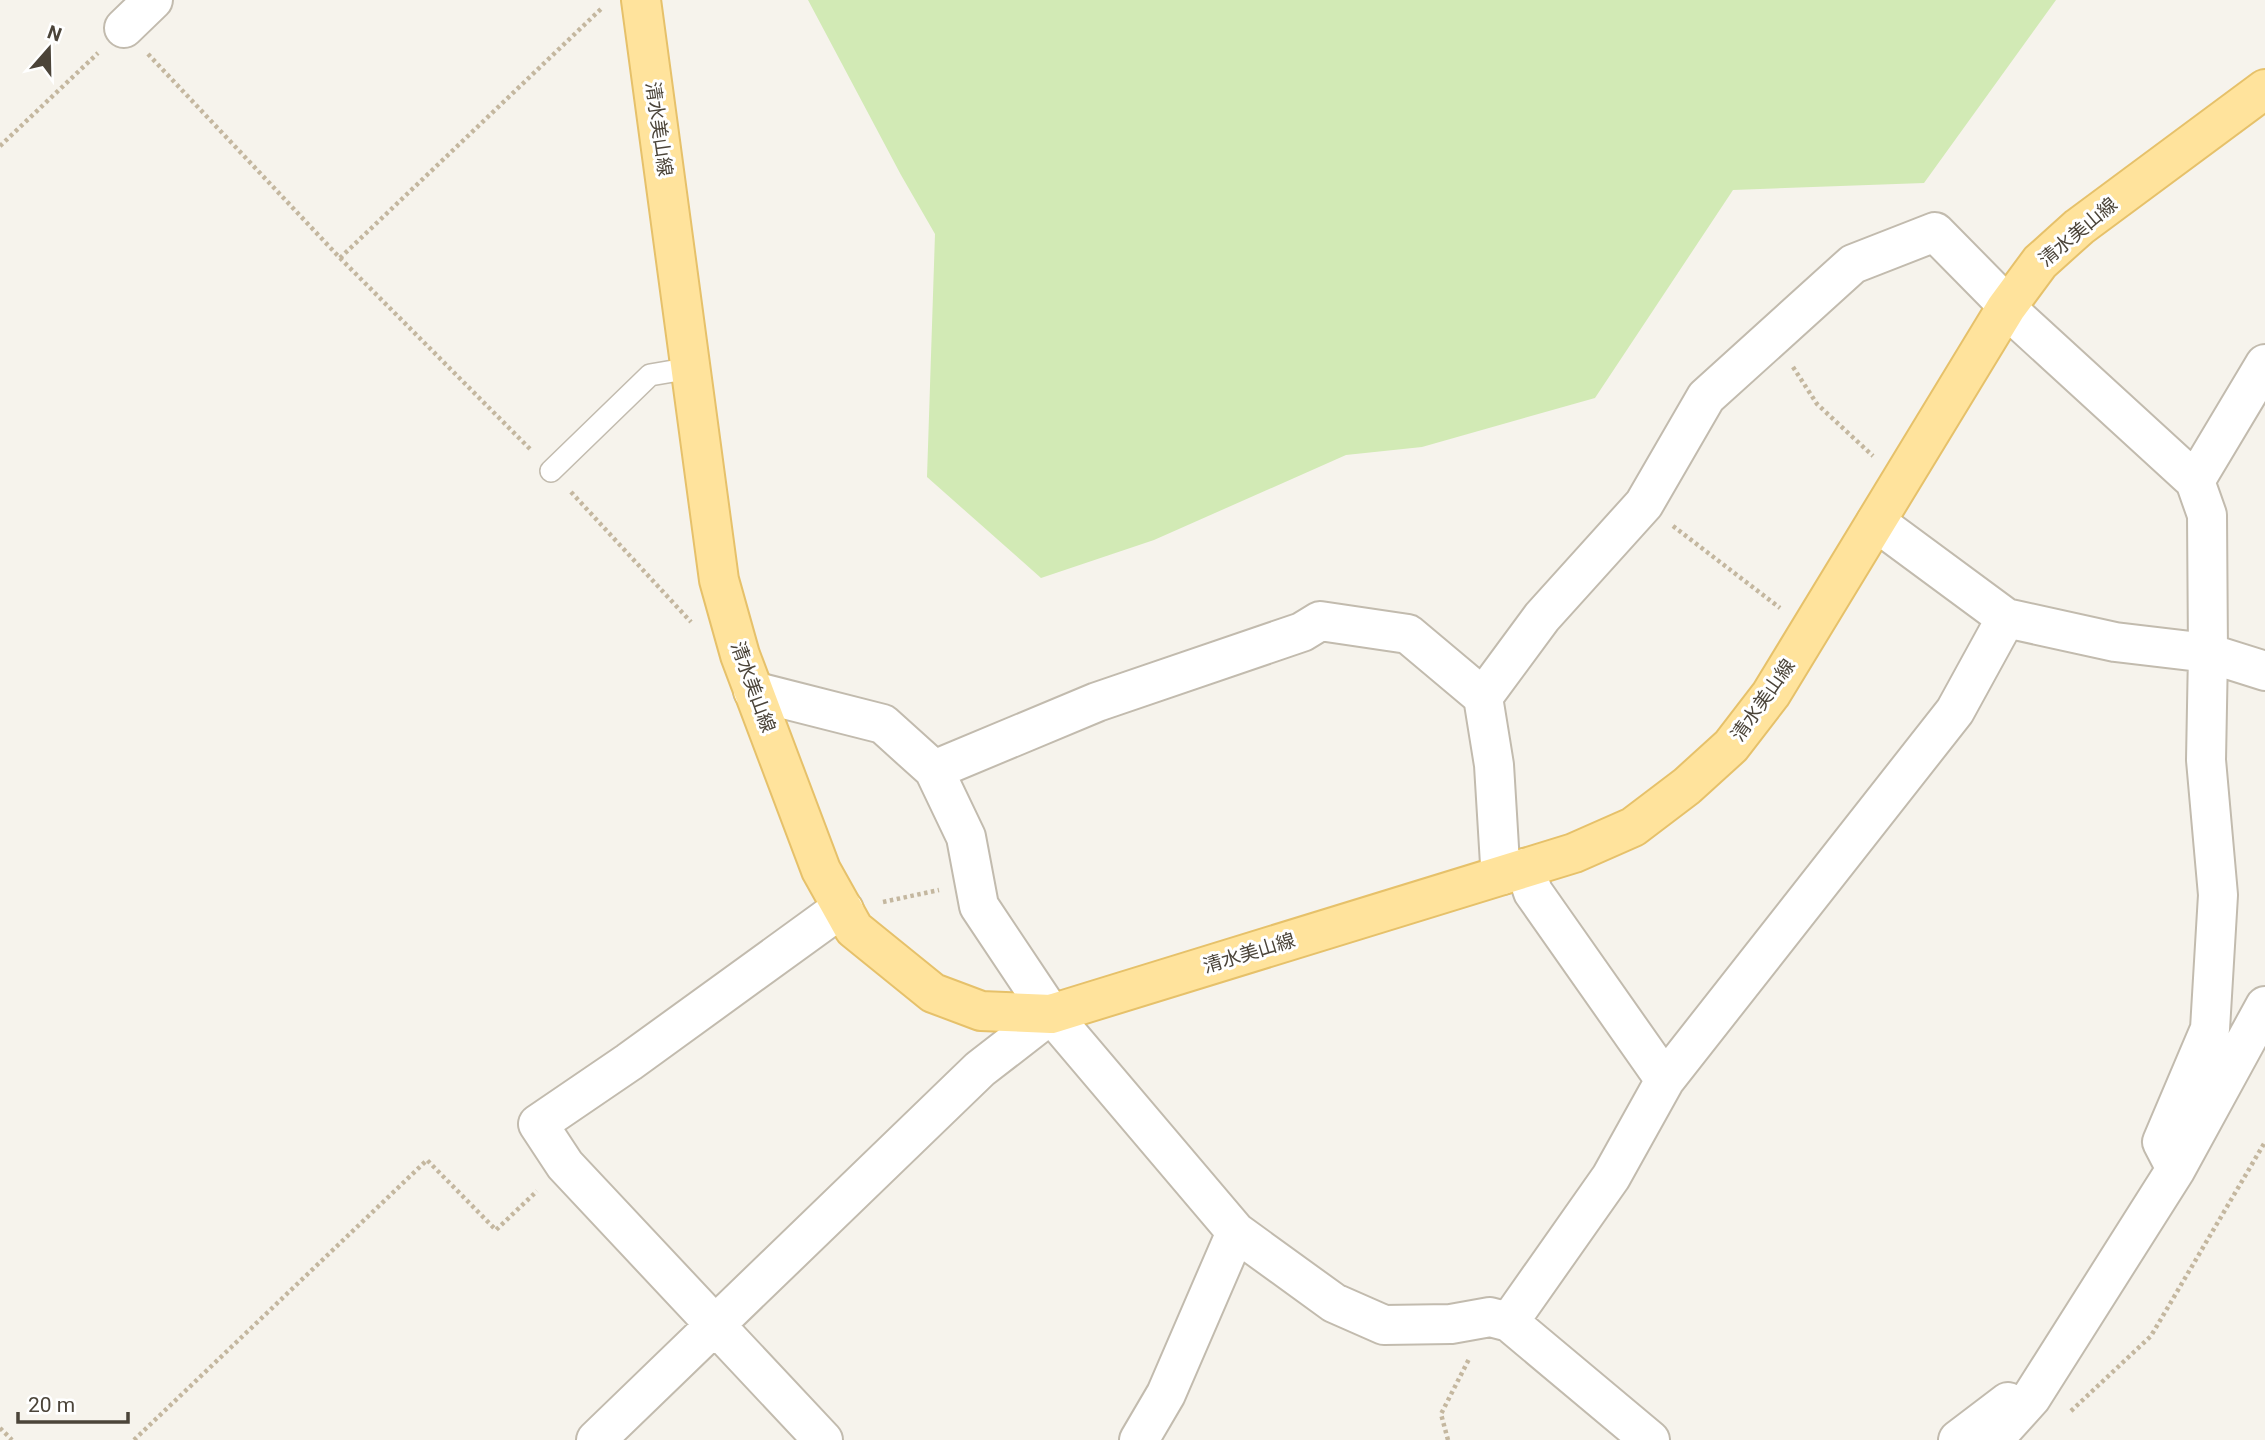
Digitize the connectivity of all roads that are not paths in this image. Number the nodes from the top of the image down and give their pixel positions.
1 (152, 0) edge
2 (642, 0) edge
3 (124, 28) road end
4 (2265, 89) edge
5 (2003, 303) junction
6 (2265, 364) edge
7 (691, 368) junction
8 (551, 471) road end
9 (2195, 481) junction
10 (1876, 522) junction
11 (2006, 618) junction
12 (2208, 653) junction
13 (2265, 671) edge
14 (753, 691) junction
15 (1483, 697) junction
16 (934, 771) junction
17 (1514, 872) junction
18 (844, 911) junction
19 (2265, 1006) edge
20 (1051, 1014) junction
21 (1665, 1080) junction
22 (2176, 1169) junction
23 (1236, 1232) junction
24 (1499, 1320) junction
25 (716, 1325) junction
26 (2031, 1398) junction
27 (596, 1440) edge
28 (823, 1440) edge
29 (1139, 1440) edge
30 (1650, 1440) edge
31 (1958, 1440) edge
32 (1993, 1440) edge

1 - 3 street
2 - 7 main road, 清水美山線
4 - 5 main road, 清水美山線
5 - 9 street
5 - 10 main road, 清水美山線
5 - 15 street
6 - 9 street
7 - 8 lane
7 - 14 main road, 清水美山線
9 - 12 street
10 - 11 street
10 - 17 main road, 清水美山線
11 - 12 street
11 - 21 street
12 - 13 street
12 - 22 street
14 - 16 street
14 - 18 main road, 清水美山線
15 - 16 street
15 - 17 street
16 - 20 street
17 - 20 main road, 清水美山線
17 - 21 street
18 - 20 main road, 清水美山線
18 - 25 street
19 - 22 street
20 - 23 street
20 - 25 street
21 - 24 street
22 - 26 street
23 - 24 street
23 - 29 street
24 - 30 street
25 - 27 street
25 - 28 street
26 - 31 street
26 - 32 street

